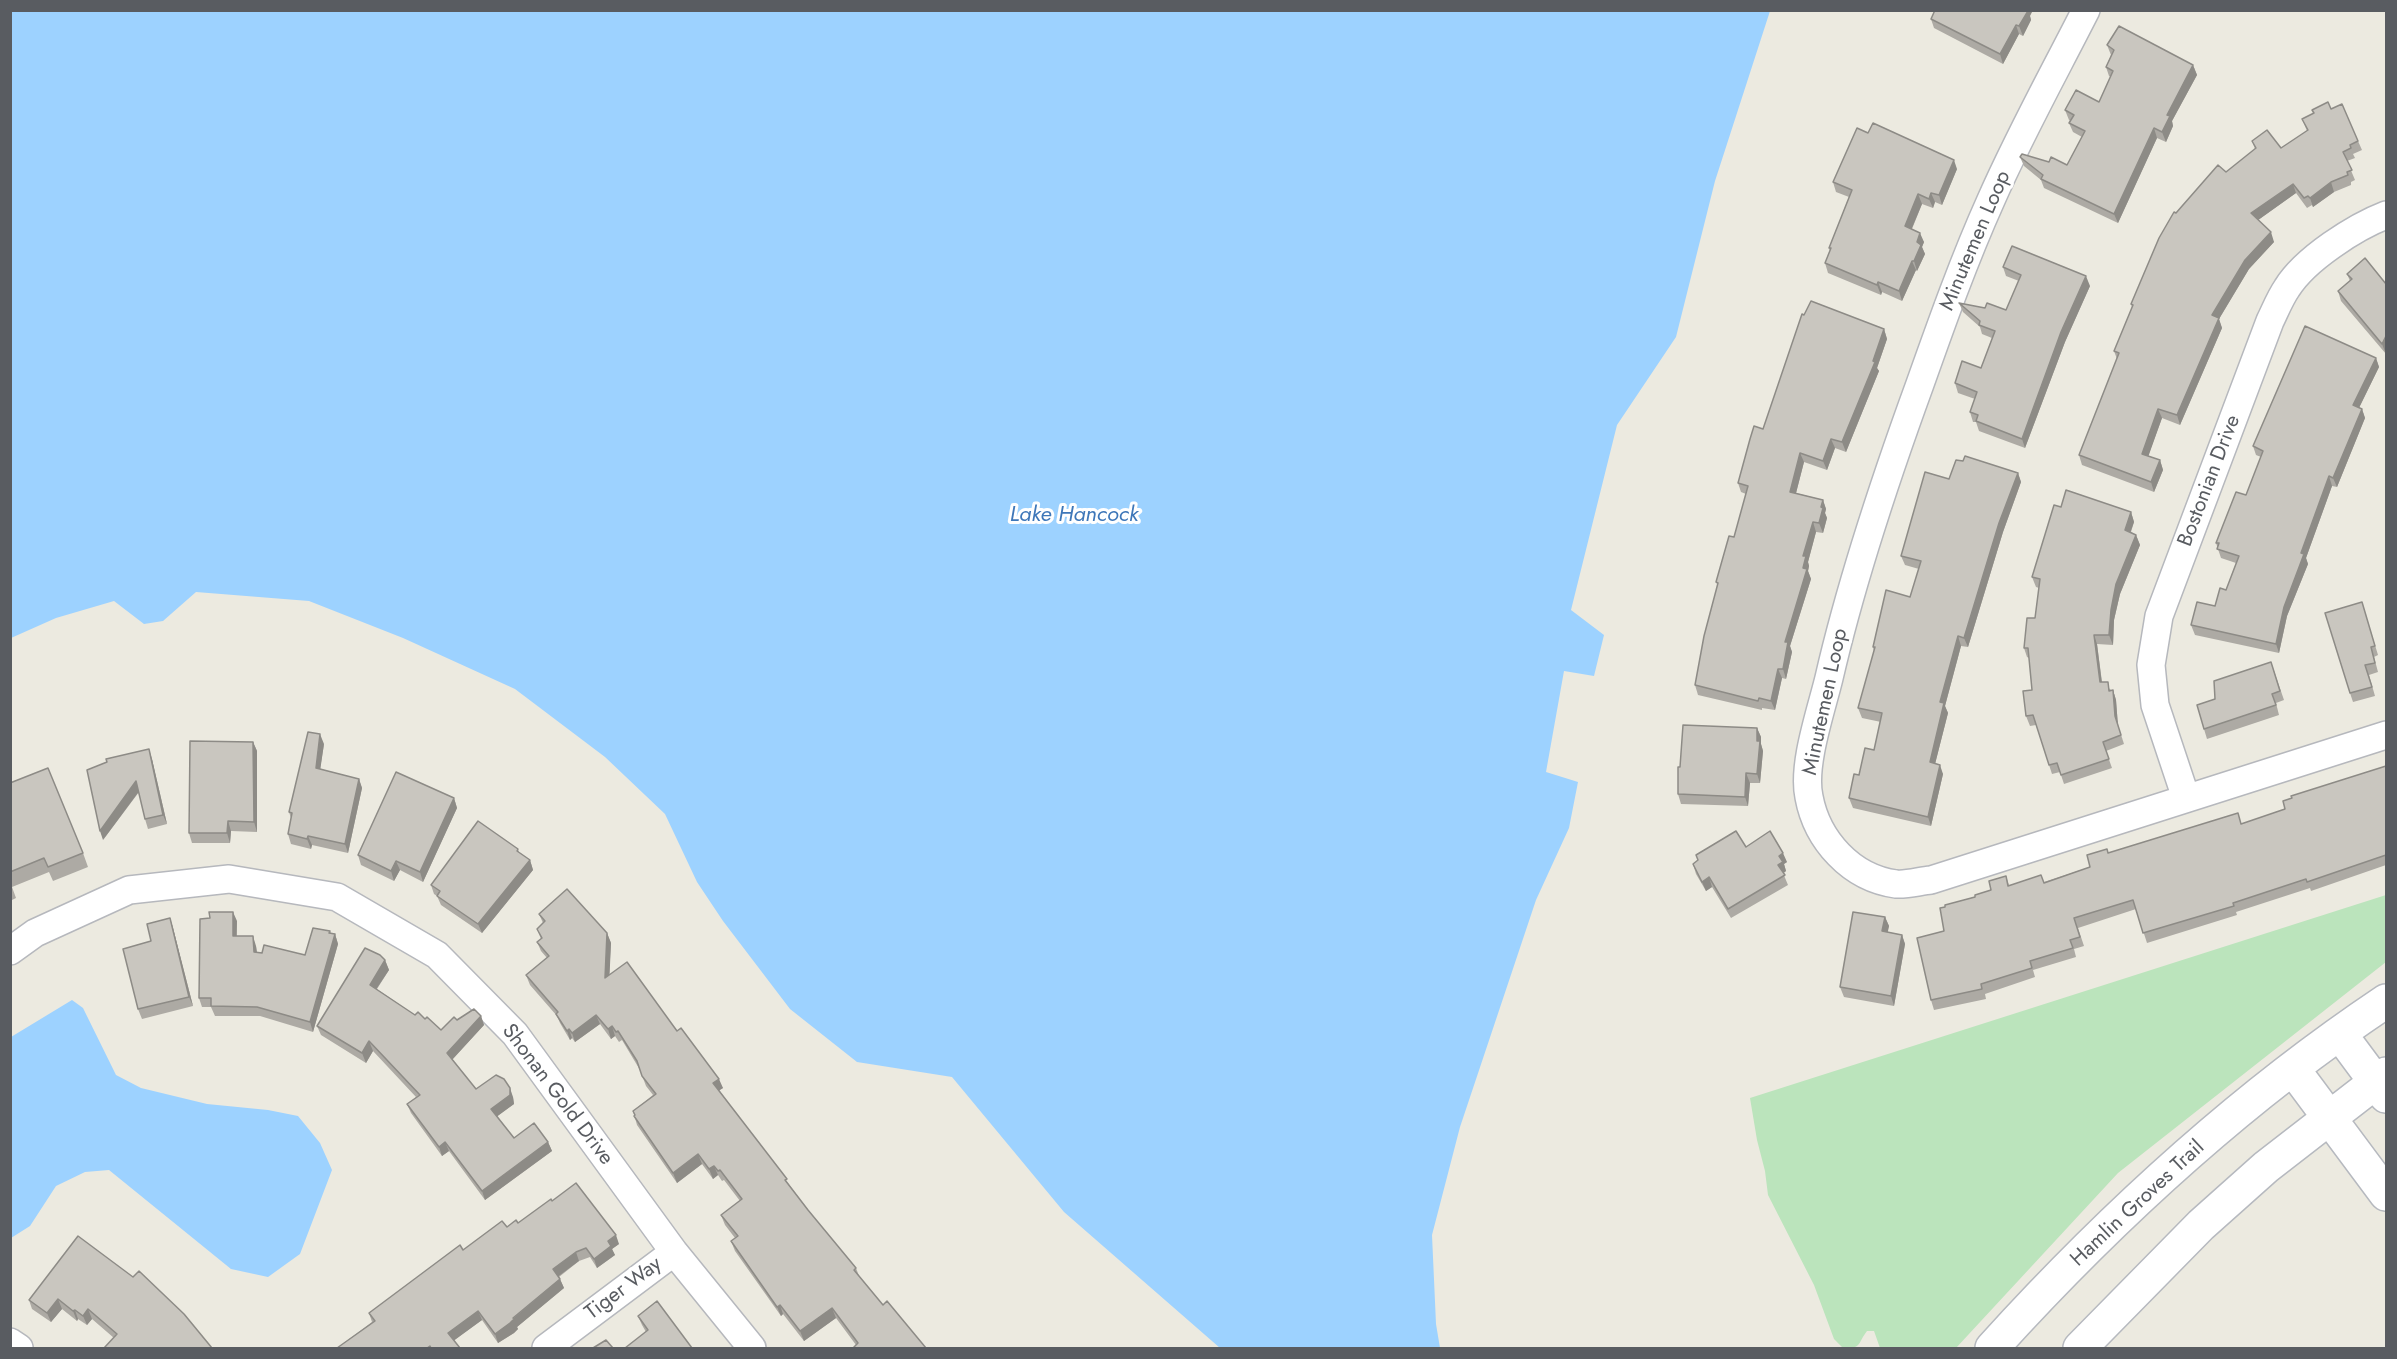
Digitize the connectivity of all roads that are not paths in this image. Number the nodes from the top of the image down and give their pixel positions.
1 (2086, 10) edge
2 (2386, 215) edge
3 (2386, 735) edge
4 (2186, 798) junction
5 (10, 951) edge
6 (2386, 1001) edge
7 (2340, 1034) junction
8 (2292, 1069) junction
9 (2383, 1084) edge
10 (2328, 1117) junction
11 (2386, 1194) edge
12 (674, 1252) junction
13 (10, 1342) edge
14 (19, 1348) edge
15 (546, 1348) edge
16 (752, 1348) edge
17 (1992, 1348) edge
18 (2080, 1348) edge

1 - 4 street, Minutemen Loop
2 - 4 street, Bostonian Drive
3 - 4 street, Minutemen Loop
5 - 12 street, Shonan Gold Drive
6 - 7 main road, Hamlin Groves Trail
7 - 8 main road, Hamlin Groves Trail
7 - 9 main road
8 - 10 main road
8 - 17 main road, Hamlin Groves Trail
9 - 10 main road
10 - 11 main road
10 - 18 main road
12 - 15 street, Tiger Way
12 - 16 street, Shonan Gold Drive
13 - 14 street

